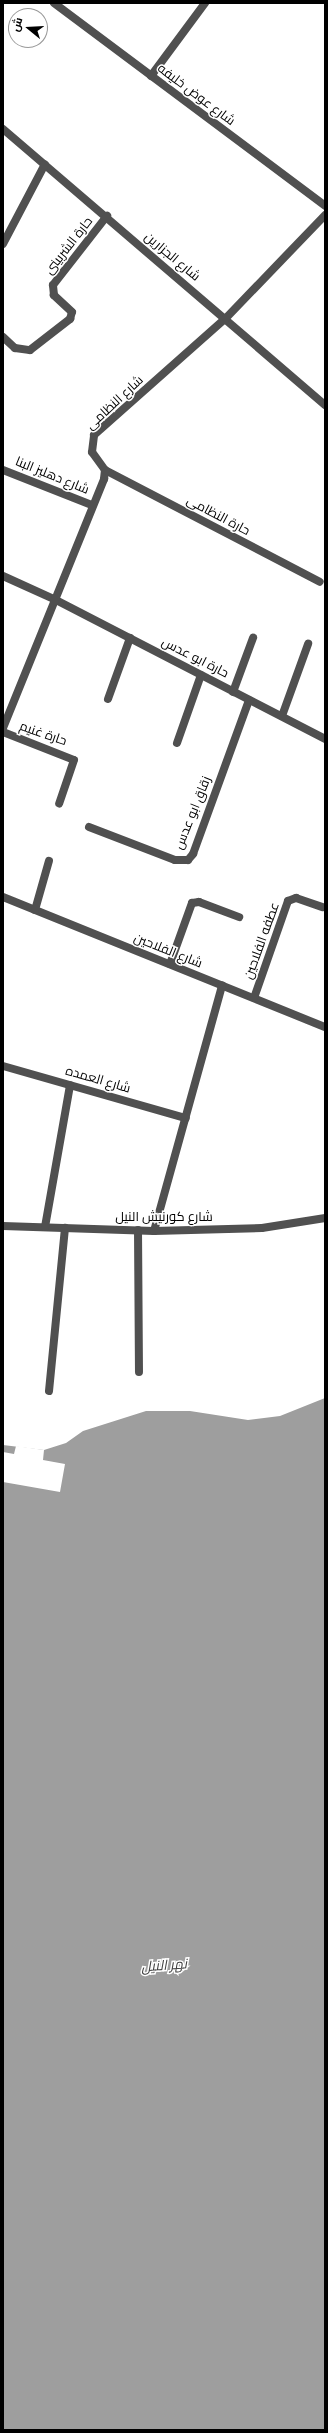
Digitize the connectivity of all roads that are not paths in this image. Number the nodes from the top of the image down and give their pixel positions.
1 (54, 3) edge
2 (205, 3) edge
3 (151, 76) junction
4 (3, 129) edge
5 (45, 164) junction
6 (325, 206) edge
7 (325, 214) edge
8 (107, 216) junction
9 (7, 226) edge
10 (3, 244) edge
11 (226, 318) junction
12 (3, 337) edge
13 (325, 405) edge
14 (3, 470) edge
15 (105, 470) junction
16 (92, 505) junction
17 (3, 576) edge
18 (320, 582) dead end
19 (54, 599) junction
20 (130, 638) junction
21 (253, 638) dead end
22 (308, 644) dead end
23 (201, 675) junction
24 (233, 692) junction
25 (108, 699) dead end
26 (249, 700) junction
27 (282, 716) junction
28 (3, 728) edge
29 (3, 732) edge
30 (325, 739) edge
31 (177, 743) dead end
32 (59, 804) dead end
33 (89, 826) dead end
34 (49, 861) dead end
35 (3, 898) edge
36 (322, 907) dead end
37 (34, 910) junction
38 (239, 917) dead end
39 (170, 964) junction
40 (222, 985) junction
41 (254, 998) junction
42 (325, 1027) edge
43 (3, 1066) edge
44 (70, 1085) junction
45 (186, 1118) junction
46 (325, 1218) edge
47 (3, 1226) edge
48 (45, 1227) junction
49 (65, 1228) junction
50 (138, 1230) junction
51 (154, 1231) junction
52 (139, 1372) dead end
53 (49, 1391) dead end

1 - 3 street, شارع عوض خليفه
2 - 3 street
3 - 6 street, شارع عوض خليفه
4 - 5 street, شارع الجزارين
5 - 8 street, شارع الجزارين
5 - 9 street
7 - 11 street, شارع النظامى
8 - 11 street, شارع الجزارين
8 - 12 street, حارة الشربينى
9 - 10 street
11 - 13 street, شارع الجزارين
11 - 15 street, شارع النظامى
14 - 16 street, شارع دهليز البنا
15 - 16 street
15 - 18 street, حارة النظامى
16 - 19 street
17 - 19 street, حارة ابو عدس
19 - 20 street, حارة ابو عدس
19 - 28 street
20 - 23 street, حارة ابو عدس
20 - 25 street
21 - 24 street
22 - 27 street
23 - 24 street, حارة ابو عدس
23 - 31 street
24 - 26 street, حارة ابو عدس
26 - 27 street, حارة ابو عدس
26 - 33 street, زقاق ابو عدس
27 - 30 street, حارة ابو عدس
29 - 32 street, حارة غنيم
34 - 37 street
35 - 37 street, شارع الفلاحين
36 - 41 street, عطفه الفلاحين
37 - 39 street, شارع الفلاحين
38 - 39 street
39 - 40 street, شارع الفلاحين
40 - 41 street, شارع الفلاحين
40 - 45 street
41 - 42 street, شارع الفلاحين
43 - 44 street, شارع العمده
44 - 45 street, شارع العمده
44 - 48 street
45 - 51 street
46 - 51 street, شارع كورنيش النيل
47 - 48 street, شارع كورنيش النيل
48 - 49 street, شارع كورنيش النيل
49 - 50 street, شارع كورنيش النيل
49 - 53 street
50 - 51 street, شارع كورنيش النيل
50 - 52 street

